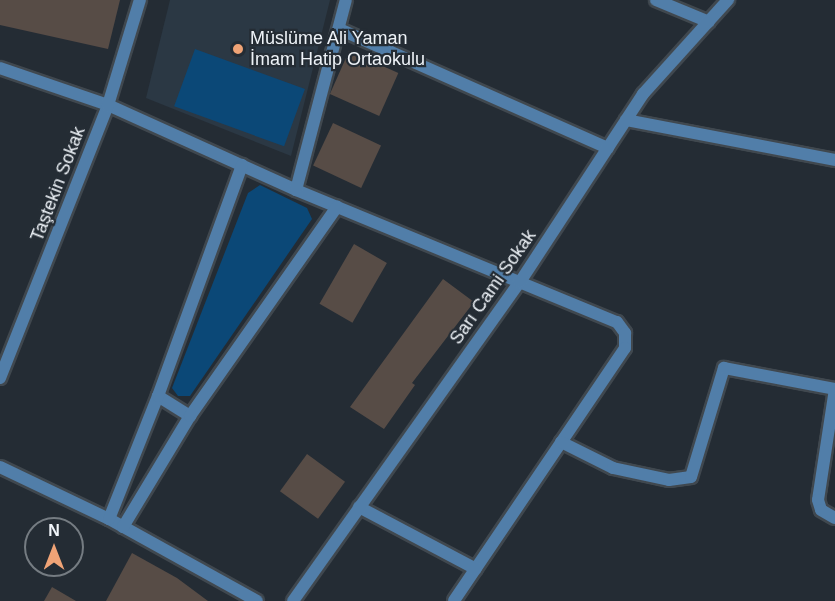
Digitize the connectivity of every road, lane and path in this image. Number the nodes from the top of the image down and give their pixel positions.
1 (140, 0) edge
2 (346, 0) edge
3 (656, 0) edge
4 (728, 0) edge
5 (709, 22) junction
6 (339, 29) junction
7 (0, 68) edge
8 (108, 105) junction
9 (626, 120) junction
10 (608, 148) junction
11 (835, 160) edge
12 (242, 165) junction
13 (296, 190) junction
14 (337, 207) junction
15 (520, 282) junction
16 (0, 378) edge
17 (835, 389) edge
18 (158, 396) junction
19 (190, 416) junction
20 (561, 442) junction
21 (0, 466) edge
22 (359, 507) junction
23 (835, 518) edge
24 (109, 519) junction
25 (123, 527) junction
26 (476, 569) junction
27 (257, 601) edge
28 (294, 601) edge
29 (454, 601) edge

1 - 8 street, Taştekin Sokak
2 - 6 street
3 - 5 street
4 - 5 street, Sarı Cami Sokak
5 - 9 street, Sarı Cami Sokak
6 - 10 street
6 - 13 street
7 - 8 street
8 - 12 street
8 - 16 street, Taştekin Sokak
9 - 10 street, Sarı Cami Sokak
9 - 11 street
10 - 15 street, Sarı Cami Sokak
12 - 13 street
12 - 18 street
13 - 14 street
14 - 15 street
14 - 19 street
15 - 20 street
15 - 22 street, Sarı Cami Sokak
17 - 20 street
17 - 23 street
18 - 19 street
18 - 24 street
19 - 25 street
20 - 26 street
21 - 24 street
22 - 26 street
22 - 28 street, Sarı Cami Sokak
24 - 25 street
25 - 27 street
26 - 29 street

